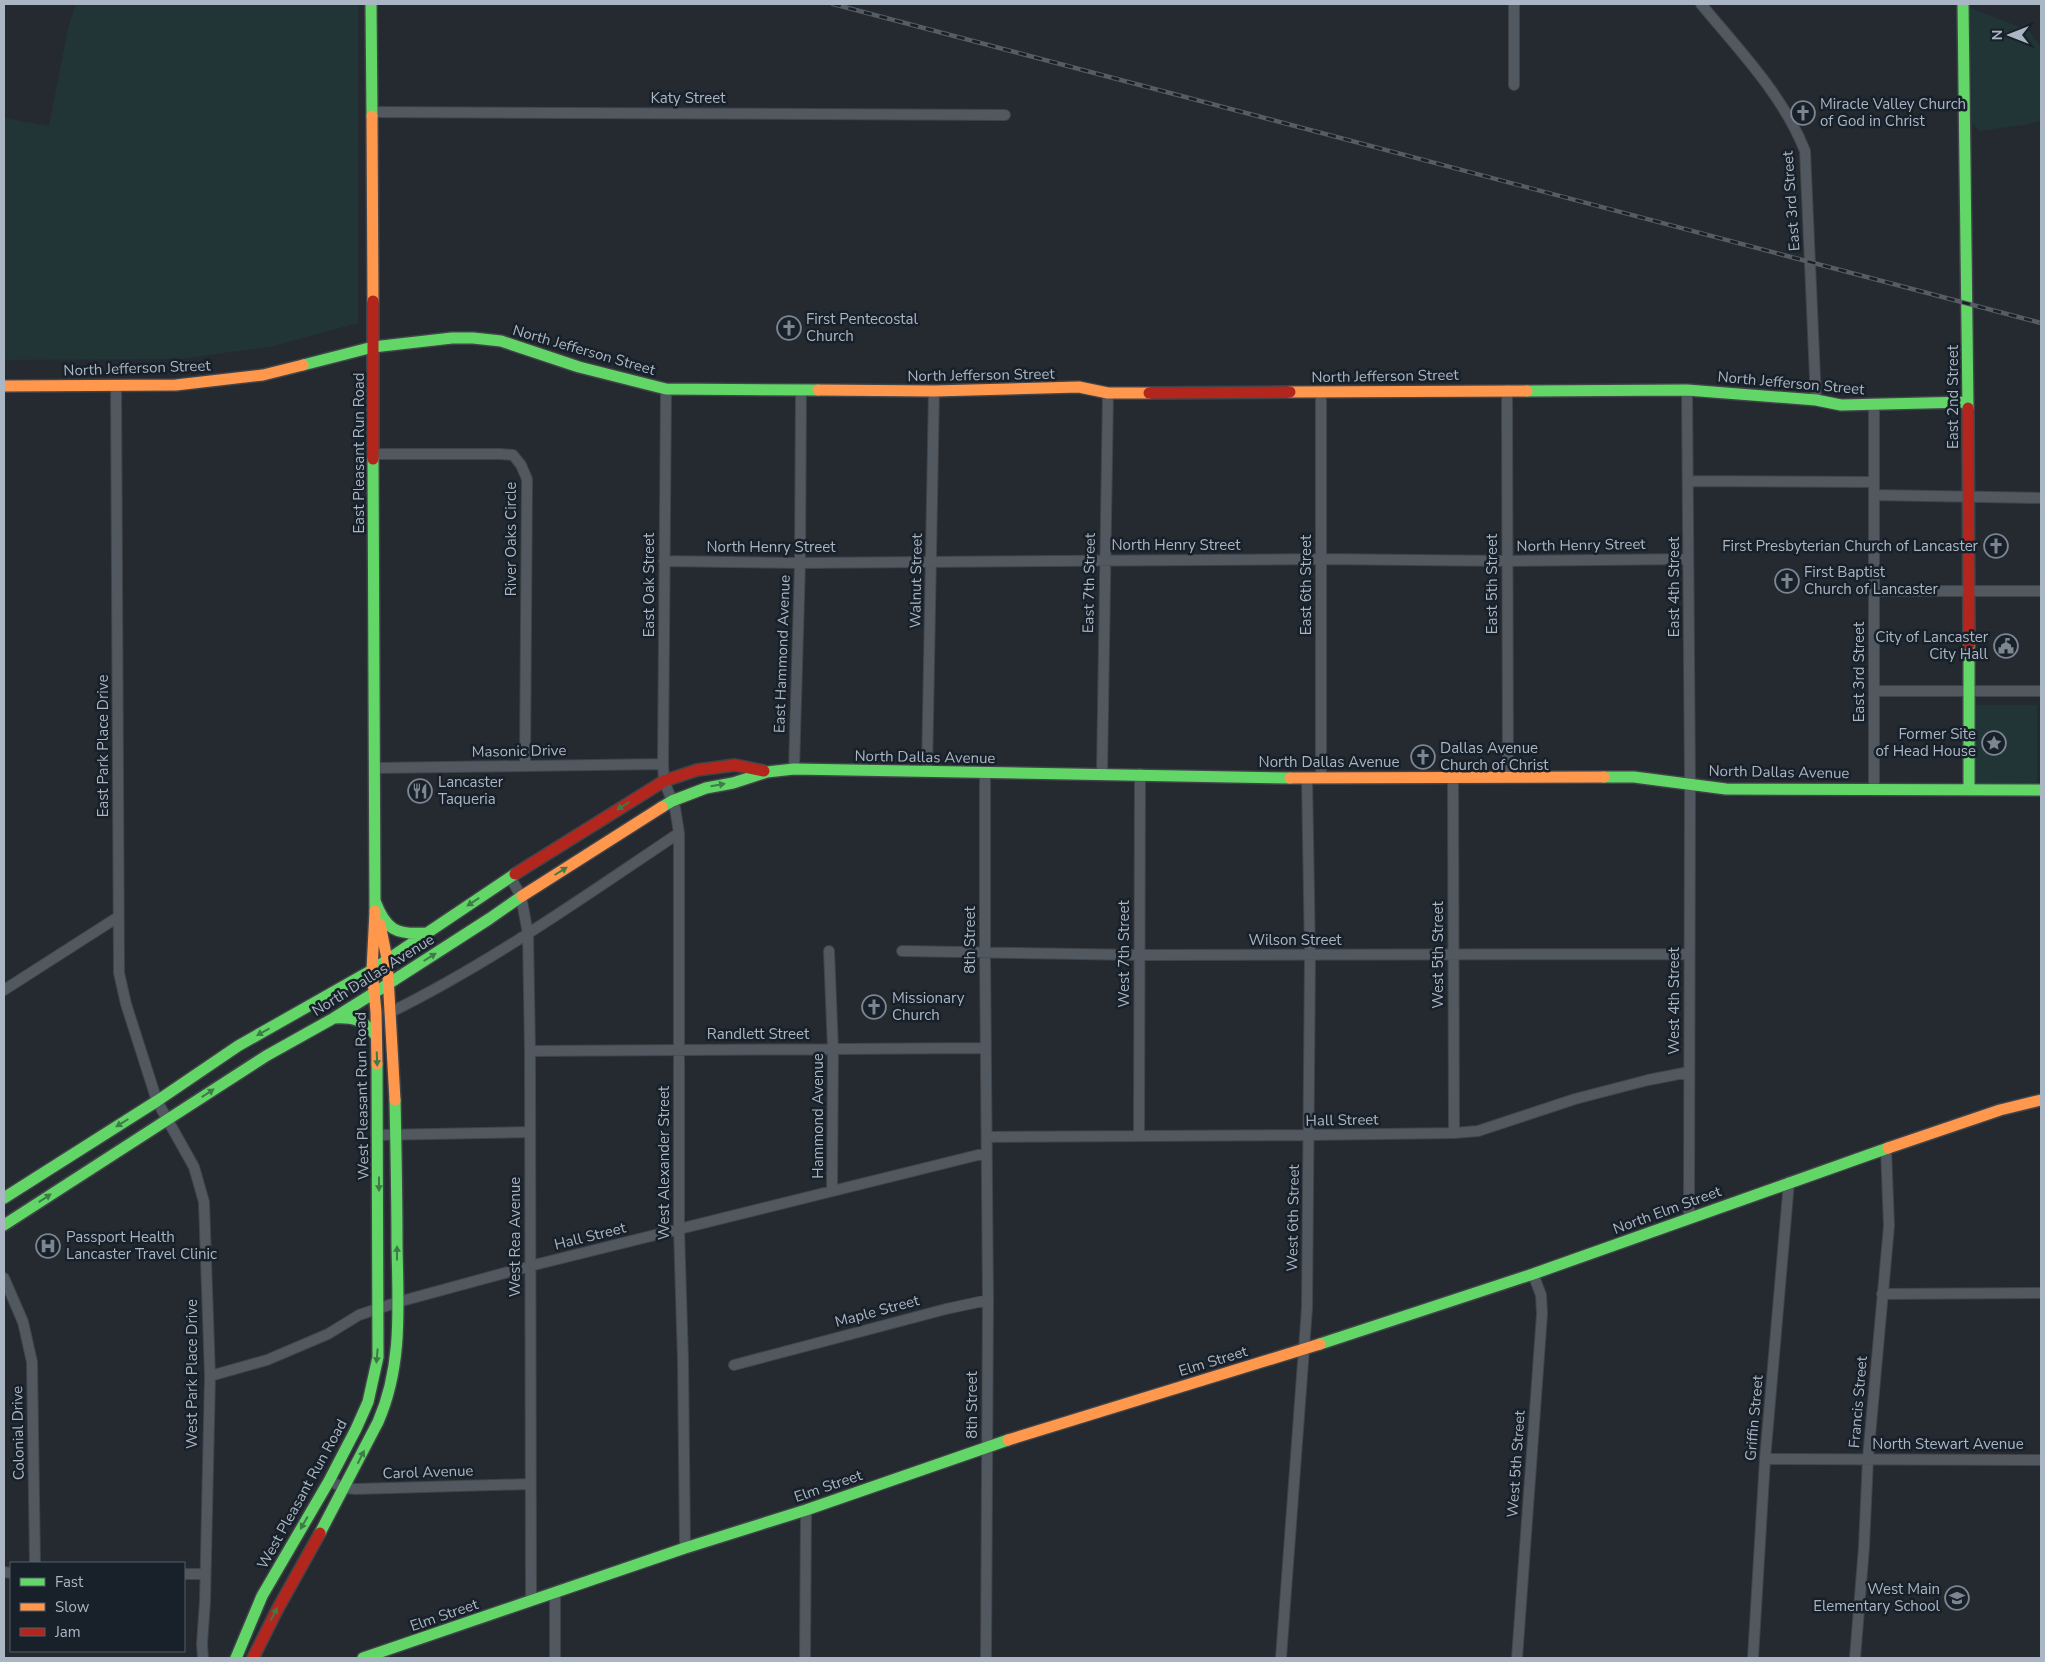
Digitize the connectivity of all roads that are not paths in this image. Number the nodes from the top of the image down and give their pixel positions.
1 (371, 4) edge
2 (1514, 4) edge
3 (1701, 4) edge
4 (1963, 4) edge
5 (1514, 85) dead end
6 (372, 112) junction
7 (1005, 115) dead end
8 (374, 347) junction
9 (116, 385) junction
10 (4, 386) edge
11 (666, 389) junction
12 (801, 390) junction
13 (1507, 390) junction
14 (1687, 390) junction
15 (934, 391) junction
16 (1321, 392) junction
17 (1108, 393) junction
18 (1816, 400) junction
19 (1968, 402) junction
20 (1874, 404) junction
21 (374, 454) junction
22 (1688, 481) junction
23 (1874, 482) junction
24 (1874, 495) junction
25 (1968, 496) junction
26 (2041, 498) edge
27 (1688, 558) junction
28 (1321, 559) junction
29 (1104, 560) junction
30 (664, 561) junction
31 (1507, 561) junction
32 (932, 562) junction
33 (800, 563) junction
34 (1874, 591) junction
35 (1969, 591) junction
36 (2041, 591) edge
37 (1874, 691) junction
38 (1969, 691) junction
39 (2041, 691) edge
40 (663, 764) junction
41 (525, 766) junction
42 (375, 768) junction
43 (794, 769) junction
44 (927, 771) junction
45 (767, 772) junction
46 (985, 773) junction
47 (1102, 773) junction
48 (1140, 774) junction
49 (1453, 777) junction
50 (1307, 778) junction
51 (1321, 778) junction
52 (1508, 778) junction
53 (664, 780) junction
54 (1690, 784) junction
55 (1874, 789) junction
56 (1969, 790) junction
57 (2041, 790) edge
58 (672, 801) junction
59 (679, 833) junction
60 (510, 878) junction
61 (521, 896) junction
62 (375, 901) junction
63 (118, 917) junction
64 (426, 933) junction
65 (528, 934) junction
66 (902, 951) dead end
67 (829, 952) dead end
68 (984, 952) junction
69 (1453, 953) junction
70 (1689, 954) junction
71 (1139, 955) junction
72 (1310, 955) junction
73 (387, 959) junction
74 (372, 970) junction
75 (389, 983) junction
76 (4, 990) edge
77 (374, 993) junction
78 (391, 1012) junction
79 (334, 1018) junction
80 (376, 1036) junction
81 (238, 1046) junction
82 (985, 1048) junction
83 (678, 1049) junction
84 (833, 1049) junction
85 (530, 1051) junction
86 (251, 1066) junction
87 (1689, 1072) junction
88 (2041, 1100) edge
89 (157, 1101) junction
90 (168, 1120) junction
91 (530, 1132) junction
92 (1454, 1133) junction
93 (378, 1135) junction
94 (397, 1135) junction
95 (1139, 1135) junction
96 (1309, 1135) junction
97 (987, 1137) junction
98 (1886, 1149) junction
99 (986, 1152) junction
100 (59, 1163) junction
101 (72, 1181) junction
102 (1789, 1182) junction
103 (832, 1190) junction
104 (4, 1198) edge
105 (1689, 1218) junction
106 (4, 1225) edge
107 (679, 1230) junction
108 (530, 1266) junction
109 (1533, 1274) junction
110 (4, 1278) edge
111 (2041, 1293) edge
112 (1882, 1294) junction
113 (988, 1300) junction
114 (398, 1302) junction
115 (379, 1308) junction
116 (1304, 1349) junction
117 (734, 1365) dead end
118 (210, 1376) junction
119 (987, 1446) junction
120 (1868, 1458) junction
121 (1765, 1459) junction
122 (2041, 1460) edge
123 (329, 1481) junction
124 (530, 1484) junction
125 (345, 1488) junction
126 (806, 1510) junction
127 (685, 1548) junction
128 (34, 1562) edge
129 (185, 1574) edge
130 (204, 1574) junction
131 (555, 1593) junction
132 (531, 1600) junction
133 (203, 1658) edge
134 (236, 1658) edge
135 (253, 1658) edge
136 (363, 1658) edge
137 (554, 1658) edge
138 (805, 1658) edge
139 (986, 1658) edge
140 (1281, 1658) edge
141 (1517, 1658) edge
142 (1753, 1658) edge
143 (1856, 1658) edge

1 - 6 main road, East Pleasant Run Road
2 - 5 street
3 - 18 street, East 3rd Street
4 - 19 main road, East 2nd Street
6 - 7 street, Katy Street
6 - 8 main road, East Pleasant Run Road
8 - 9 main road, North Jefferson Street
8 - 11 main road, North Jefferson Street
8 - 21 main road, East Pleasant Run Road
9 - 10 main road, North Jefferson Street
9 - 63 street, East Park Place Drive
11 - 12 main road, North Jefferson Street
11 - 30 street, East Oak Street
12 - 15 main road, North Jefferson Street
12 - 33 street, East Hammond Avenue
13 - 14 main road, North Jefferson Street
13 - 16 main road, North Jefferson Street
13 - 31 street, East 5th Street
14 - 18 main road, North Jefferson Street
14 - 22 street, East 4th Street
15 - 17 main road, North Jefferson Street
15 - 32 street, Walnut Street
16 - 17 main road, North Jefferson Street
16 - 28 street, East 6th Street
17 - 29 street, East 7th Street
18 - 20 main road, North Jefferson Street
19 - 20 main road, North Jefferson Street
19 - 25 main road, East 2nd Street
20 - 23 street, East 3rd Street
21 - 41 street, River Oaks Circle
21 - 42 main road, East Pleasant Run Road
22 - 23 street
22 - 27 street, East 4th Street
23 - 24 street, East 3rd Street
24 - 25 street
24 - 34 street, East 3rd Street
25 - 26 street
25 - 35 main road, East 2nd Street
27 - 31 street, North Henry Street
27 - 54 street, East 4th Street
28 - 29 street, North Henry Street
28 - 31 street, North Henry Street
28 - 51 street, East 6th Street
29 - 32 street, North Henry Street
29 - 47 street, East 7th Street
30 - 33 street, North Henry Street
30 - 40 street, East Oak Street
31 - 52 street, East 5th Street
32 - 33 street, North Henry Street
32 - 44 street, Walnut Street
33 - 43 street, East Hammond Avenue
34 - 35 street
34 - 37 street, East 3rd Street
35 - 36 street
35 - 38 main road, East 2nd Street
37 - 38 street
37 - 55 street, East 3rd Street
38 - 39 street
38 - 56 main road, East 2nd Street
40 - 41 street, Masonic Drive
40 - 53 street, East Oak Street
41 - 42 street, Masonic Drive
42 - 62 main road, East Pleasant Run Road
43 - 44 main road, North Dallas Avenue
43 - 45 main road, North Dallas Avenue
44 - 46 main road, North Dallas Avenue
45 - 53 main road, North Dallas Avenue
58 -> 45 main road, North Dallas Avenue
46 - 47 main road, North Dallas Avenue
46 - 68 street, 8th Street
47 - 48 main road, North Dallas Avenue
48 - 50 main road, North Dallas Avenue
48 - 71 street, West 7th Street
49 - 51 main road, North Dallas Avenue
49 - 52 main road, North Dallas Avenue
49 - 69 street, West 5th Street
50 - 51 main road, North Dallas Avenue
50 - 72 street, West 6th Street
52 - 54 main road, North Dallas Avenue
53 - 58 street, West Alexander Street
53 -> 60 main road, North Dallas Avenue
54 - 55 main road, North Dallas Avenue
54 - 70 street, West 4th Street
55 - 56 main road, North Dallas Avenue
56 - 57 main road, North Dallas Avenue
58 - 59 street, West Alexander Street
61 -> 58 main road, North Dallas Avenue
59 - 65 street
59 - 83 street, West Alexander Street
60 - 61 street, West Rea Avenue
60 -> 64 main road, North Dallas Avenue
61 - 65 street, West Rea Avenue
75 -> 61 main road, North Dallas Avenue
62 - 64 main road
62 - 73 main road, West Pleasant Run Road
62 - 74 main road, West Pleasant Run Road
63 - 76 street
63 - 89 street, East Park Place Drive
64 - 73 main road, North Dallas Avenue
65 - 78 street
65 - 85 street, West Rea Avenue
66 - 68 street, Wilson Street
67 - 84 street, Hammond Avenue
68 - 71 street, Wilson Street
68 - 82 street, 8th Street
69 - 70 street, Wilson Street
69 - 72 street, Wilson Street
69 - 92 street, West 5th Street
70 - 87 street, West 4th Street
71 - 72 street, Wilson Street
71 - 95 street, West 7th Street
72 - 96 street, West 6th Street
73 - 74 main road, North Dallas Avenue
73 - 75 main road, West Pleasant Run Road
74 - 77 main road, West Pleasant Run Road
74 -> 81 main road, North Dallas Avenue
75 - 77 main road, North Dallas Avenue
75 - 78 main road, West Pleasant Run Road
77 - 79 main road, North Dallas Avenue
77 - 80 main road, West Pleasant Run Road
78 - 94 main road, West Pleasant Run Road
79 - 80 main road
79 - 86 main road, North Dallas Avenue
80 -> 93 main road, West Pleasant Run Road
81 - 86 main road
81 - 89 main road, North Dallas Avenue
82 - 84 street, Randlett Street
82 - 97 street, 8th Street
83 - 84 street, Randlett Street
83 - 85 street, Randlett Street
83 - 107 street, West Alexander Street
84 - 103 street, Hammond Avenue
85 - 91 street, West Rea Avenue
90 -> 86 main road, North Dallas Avenue
87 - 92 street, Hall Street
87 - 105 street, West 4th Street
88 - 98 main road, North Elm Street
89 - 90 street, West Park Place Drive
89 -> 100 main road, North Dallas Avenue
90 - 101 main road, North Dallas Avenue
90 - 118 street, West Park Place Drive
91 - 94 street
91 - 108 street, West Rea Avenue
92 - 96 street, Hall Street
93 - 94 street
93 -> 115 main road, West Pleasant Run Road
114 -> 94 main road, West Pleasant Run Road
95 - 96 street, Hall Street
95 - 97 street, Hall Street
96 - 116 street, West 6th Street
97 - 99 street, 8th Street
98 - 102 main road, North Elm Street
98 - 112 street, Francis Street
99 - 103 street, Hall Street
99 - 113 street, 8th Street
100 - 101 main road
100 - 104 main road, North Dallas Avenue
106 -> 101 main road, North Dallas Avenue
102 - 105 main road, North Elm Street
102 - 121 street, Griffin Street
103 - 107 street, Hall Street
105 - 109 main road, North Elm Street
107 - 108 street, Hall Street
107 - 127 street, West Alexander Street
108 - 114 street, Hall Street
108 - 124 street, West Rea Avenue
109 - 116 main road, North Elm Street
109 - 141 street, West 5th Street
110 - 128 street, Colonial Drive
111 - 112 street
112 - 120 street, Francis Street
113 - 117 street, Maple Street
113 - 119 street, 8th Street
114 - 115 street, Hall Street
125 -> 114 main road, West Pleasant Run Road
115 - 118 street, Hall Street
115 -> 123 main road, West Pleasant Run Road
116 - 119 main road, Elm Street
116 - 140 street, West 6th Street
118 - 130 street, West Park Place Drive
119 - 126 main road, Elm Street
119 - 139 street, 8th Street
120 - 121 street, North Stewart Avenue
120 - 122 street, North Stewart Avenue
120 - 143 street, Francis Street
121 - 142 street, Griffin Street
123 - 125 street, Carol Avenue
123 -> 134 main road, West Pleasant Run Road
124 - 125 street, Carol Avenue
124 - 132 street, West Rea Avenue
135 -> 125 main road, West Pleasant Run Road
126 - 127 main road, Elm Street
126 - 138 street
127 - 131 main road, Elm Street
129 - 130 street
130 - 133 street, West Park Place Drive
131 - 132 main road, Elm Street
131 - 137 street
132 - 136 main road, Elm Street

